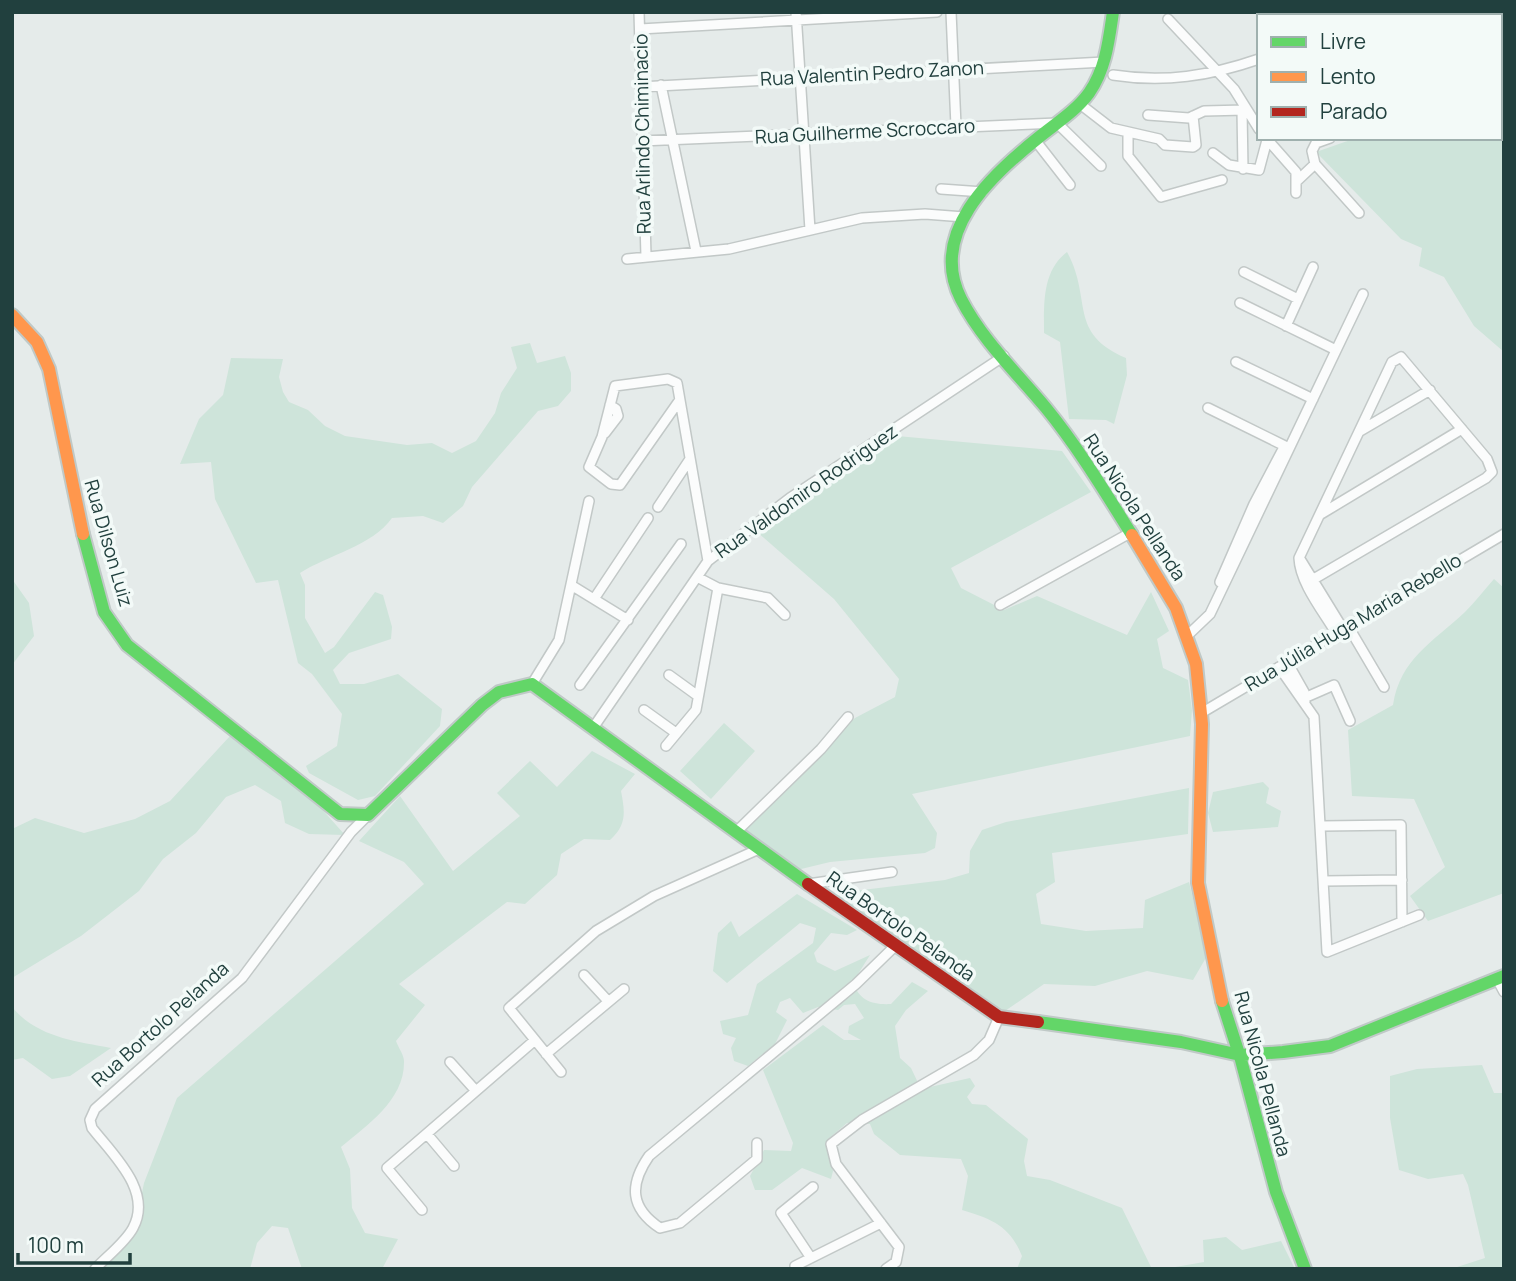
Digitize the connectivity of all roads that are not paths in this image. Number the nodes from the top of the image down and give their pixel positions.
1 (639, 12) edge
2 (937, 12) edge
3 (951, 12) edge
4 (1113, 12) edge
5 (796, 17) edge
6 (1168, 19) edge
7 (640, 29) junction
8 (1257, 60) edge
9 (1104, 62) junction
10 (954, 69) junction
11 (1219, 73) junction
12 (1113, 75) dead end
13 (799, 77) junction
14 (661, 85) junction
15 (640, 87) junction
16 (1080, 104) junction
17 (1243, 110) junction
18 (1148, 115) dead end
19 (1193, 116) junction
20 (1057, 123) junction
21 (956, 126) junction
22 (1257, 127) edge
23 (1128, 134) junction
24 (802, 136) junction
25 (672, 139) junction
26 (1035, 140) junction
27 (1266, 140) edge
28 (1267, 140) edge
29 (1326, 140) edge
30 (641, 141) junction
31 (1213, 153) dead end
32 (1315, 164) junction
33 (1101, 166) dead end
34 (1243, 169) junction
35 (1223, 180) dead end
36 (1297, 181) junction
37 (1070, 185) dead end
38 (941, 189) dead end
39 (983, 191) junction
40 (1296, 193) dead end
41 (1359, 213) dead end
42 (964, 217) junction
43 (810, 230) junction
44 (696, 251) junction
45 (646, 256) junction
46 (627, 259) dead end
47 (1312, 267) dead end
48 (1244, 272) dead end
49 (1363, 294) dead end
50 (1298, 299) junction
51 (1240, 303) dead end
52 (12, 315) edge
53 (1286, 326) junction
54 (1336, 350) junction
55 (1004, 356) junction
56 (1236, 362) dead end
57 (1430, 390) junction
58 (1312, 399) junction
59 (679, 401) junction
60 (1209, 408) dead end
61 (1462, 429) junction
62 (1359, 432) junction
63 (1287, 447) junction
64 (690, 459) junction
65 (589, 501) dead end
66 (658, 507) dead end
67 (1319, 515) junction
68 (648, 517) dead end
69 (1129, 533) junction
70 (1504, 534) edge
71 (681, 544) dead end
72 (708, 561) junction
73 (697, 577) junction
74 (1310, 581) junction
75 (571, 585) junction
76 (718, 588) junction
77 (594, 599) junction
78 (1000, 605) dead end
79 (785, 615) dead end
80 (628, 620) junction
81 (1342, 629) junction
82 (1188, 635) junction
83 (1283, 665) junction
84 (669, 675) dead end
85 (532, 684) junction
86 (580, 685) dead end
87 (1384, 687) dead end
88 (698, 696) junction
89 (1304, 699) junction
90 (644, 709) dead end
91 (1203, 712) junction
92 (848, 717) dead end
93 (1350, 721) dead end
94 (593, 728) junction
95 (676, 733) junction
96 (666, 746) dead end
97 (340, 814) junction
98 (368, 815) junction
99 (1322, 826) junction
100 (351, 832) junction
101 (736, 832) junction
102 (759, 849) junction
103 (892, 872) dead end
104 (1402, 880) junction
105 (1324, 881) junction
106 (808, 884) junction
107 (1419, 915) dead end
108 (1402, 922) junction
109 (894, 947) junction
110 (584, 975) dead end
111 (1500, 977) edge
112 (624, 989) dead end
113 (1504, 992) edge
114 (608, 1002) junction
115 (999, 1017) junction
116 (535, 1040) junction
117 (546, 1054) junction
118 (1240, 1055) junction
119 (450, 1062) dead end
120 (561, 1072) dead end
121 (476, 1091) junction
122 (427, 1134) junction
123 (757, 1143) dead end
124 (454, 1166) dead end
125 (813, 1187) dead end
126 (422, 1210) dead end
127 (881, 1223) junction
128 (811, 1258) junction
129 (795, 1266) dead end
130 (96, 1269) edge
131 (886, 1269) edge
132 (1304, 1269) edge

1 - 7 street, Rua Arlindo Chiminacio
2 - 5 street
3 - 10 street
4 - 9 street, Rua Nicola Pellanda
5 - 7 street
5 - 13 street
6 - 11 street
7 - 15 street, Rua Arlindo Chiminacio
8 - 11 street
9 - 10 street, Rua Valentin Pedro Zanon
9 - 16 street, Rua Nicola Pellanda
10 - 13 street, Rua Valentin Pedro Zanon
10 - 21 street
11 - 12 street
11 - 17 street
13 - 14 street, Rua Valentin Pedro Zanon
13 - 24 street
14 - 15 street, Rua Valentin Pedro Zanon
14 - 25 street
15 - 30 street, Rua Arlindo Chiminacio
16 - 20 street, Rua Nicola Pellanda
16 - 23 street
17 - 19 street
17 - 22 street
17 - 34 street
18 - 19 street
19 - 23 street
20 - 21 street, Rua Guilherme Scroccaro
20 - 26 street, Rua Nicola Pellanda
20 - 33 street
21 - 24 street, Rua Guilherme Scroccaro
23 - 35 street
24 - 25 street, Rua Guilherme Scroccaro
24 - 43 street
25 - 30 street, Rua Guilherme Scroccaro
25 - 44 street
26 - 37 street
26 - 39 street, Rua Nicola Pellanda
27 - 34 street
28 - 36 street
29 - 32 street
30 - 45 street, Rua Arlindo Chiminacio
31 - 34 street
32 - 36 street
32 - 41 street
36 - 40 street
38 - 39 street
39 - 42 street, Rua Nicola Pellanda
42 - 43 street
42 - 55 street, Rua Nicola Pellanda
43 - 44 street
44 - 45 street
45 - 46 street
47 - 50 street
48 - 50 street
49 - 54 street
50 - 53 street
51 - 53 street
52 - 97 street, Rua Dilson Luiz
53 - 54 street
54 - 58 street
55 - 69 street, Rua Nicola Pellanda
55 - 72 street, Rua Valdomiro Rodriguez
56 - 58 street
57 - 61 street
57 - 62 street
57 - 62 street
58 - 63 street
59 - 59 street
59 - 64 street
60 - 63 street
61 - 67 street
61 - 74 street
62 - 67 street
63 - 82 street
64 - 66 street
64 - 72 street
65 - 75 street
67 - 74 street
68 - 77 street
69 - 78 street
69 - 82 street, Rua Nicola Pellanda
70 - 81 street, Rua Júlia Huga Maria Rebello
71 - 80 street
72 - 73 street, Rua Valdomiro Rodriguez
73 - 76 street
73 - 94 street, Rua Valdomiro Rodriguez
74 - 81 street
75 - 77 street
75 - 85 street
76 - 79 street
76 - 88 street
77 - 80 street
80 - 86 street
81 - 83 street, Rua Júlia Huga Maria Rebello
81 - 87 street
82 - 91 street, Rua Nicola Pellanda
83 - 89 street
83 - 91 street, Rua Júlia Huga Maria Rebello
84 - 88 street
85 - 94 street, Rua Bortolo Pelanda
85 - 98 street, Rua Bortolo Pelanda
88 - 95 street
89 - 93 street
89 - 99 street
90 - 95 street
91 - 118 street, Rua Nicola Pellanda
92 - 101 street
94 - 101 street, Rua Bortolo Pelanda
95 - 96 street
97 - 98 street
97 - 100 street
98 - 100 street, Rua Bortolo Pelanda
99 - 104 street
99 - 105 street
100 - 130 street, Rua Bortolo Pelanda
101 - 102 street, Rua Bortolo Pelanda
102 - 106 street, Rua Bortolo Pelanda
102 - 116 street
103 - 106 street
104 - 105 street
104 - 108 street
105 - 108 street
106 - 109 street, Rua Bortolo Pelanda
107 - 108 street
109 - 115 street, Rua Bortolo Pelanda
109 - 123 street
110 - 114 street
111 - 113 street
111 - 118 street, Rua Bortolo Pelanda
112 - 114 street
114 - 117 street
115 - 118 street, Rua Bortolo Pelanda
115 - 127 street
116 - 117 street
116 - 121 street
117 - 120 street
118 - 132 street, Rua Nicola Pellanda
119 - 121 street
121 - 122 street
122 - 124 street
122 - 126 street
125 - 128 street
127 - 128 street
127 - 131 street
128 - 129 street

